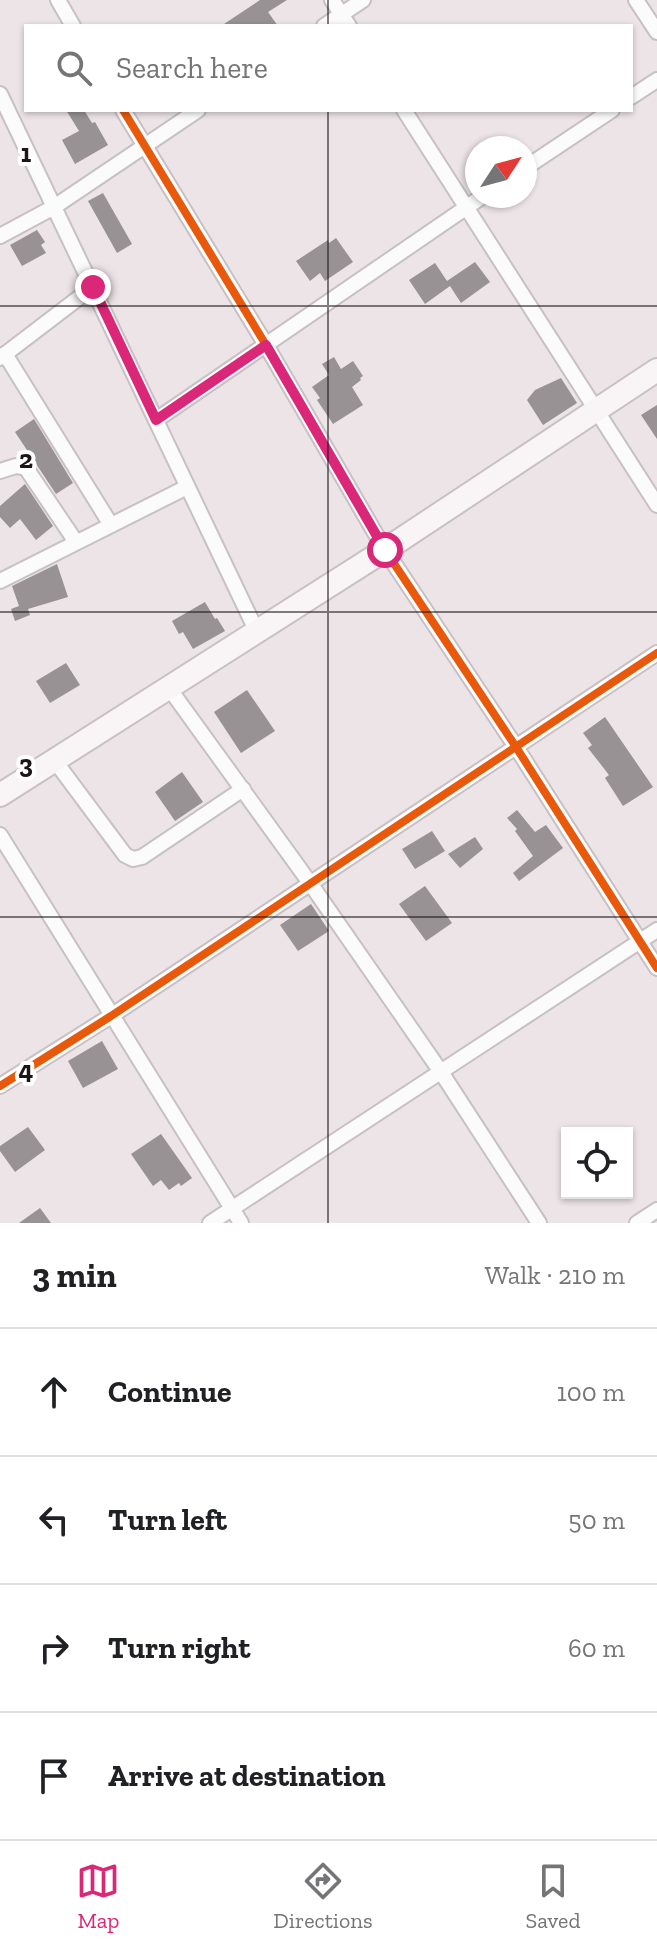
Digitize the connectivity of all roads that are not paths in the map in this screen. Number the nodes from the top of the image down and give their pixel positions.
1 (58, 0) edge
2 (332, 0) edge
3 (363, 0) edge
4 (636, 0) edge
5 (345, 20) edge
6 (72, 24) edge
7 (657, 32) edge
8 (657, 80) edge
9 (0, 94) edge
10 (633, 96) edge
11 (124, 112) edge
12 (195, 112) edge
13 (405, 112) edge
14 (609, 112) edge
15 (144, 146) junction
16 (537, 160) edge
17 (465, 202) edge
18 (54, 207) junction
19 (465, 208) edge
20 (469, 208) edge
21 (0, 236) edge
22 (93, 287) junction
23 (266, 345) junction
24 (3, 356) edge
25 (657, 370) edge
26 (596, 410) junction
27 (156, 420) junction
28 (0, 471) edge
29 (187, 487) junction
30 (657, 505) edge
31 (111, 525) junction
32 (76, 542) junction
33 (385, 550) junction
34 (0, 581) edge
35 (257, 632) junction
36 (657, 653) edge
37 (169, 688) junction
38 (516, 747) junction
39 (55, 761) junction
40 (243, 789) junction
41 (0, 795) edge
42 (0, 835) edge
43 (310, 883) junction
44 (657, 930) edge
45 (640, 942) junction
46 (657, 968) edge
47 (111, 1016) junction
48 (441, 1072) junction
49 (0, 1086) edge
50 (232, 1208) junction
51 (657, 1210) edge
52 (210, 1223) edge
53 (241, 1223) edge
54 (539, 1223) edge
55 (637, 1223) edge

1 - 6 street
2 - 5 street
3 - 5 street
4 - 7 street
8 - 10 street
9 - 18 street
11 - 15 street
12 - 15 street
13 - 17 street
14 - 16 street
15 - 18 street
15 - 23 street
18 - 21 street
18 - 22 street
19 - 23 street
20 - 26 street
22 - 24 street
22 - 27 street
23 - 27 street
23 - 33 street
24 - 31 street
25 - 26 street
26 - 30 street
26 - 33 street
27 - 29 street
28 - 32 street
29 - 31 street
29 - 35 street
31 - 32 street
32 - 34 street
33 - 35 street
33 - 38 street
35 - 37 street
36 - 38 street
37 - 39 street
37 - 40 street
38 - 43 street
38 - 45 street
39 - 40 street
39 - 41 street
40 - 43 street
42 - 47 street
43 - 47 street
43 - 48 street
44 - 45 street
45 - 46 street
45 - 48 street
47 - 49 street
47 - 50 street
48 - 50 street
48 - 54 street
50 - 52 street
50 - 53 street
51 - 55 street

